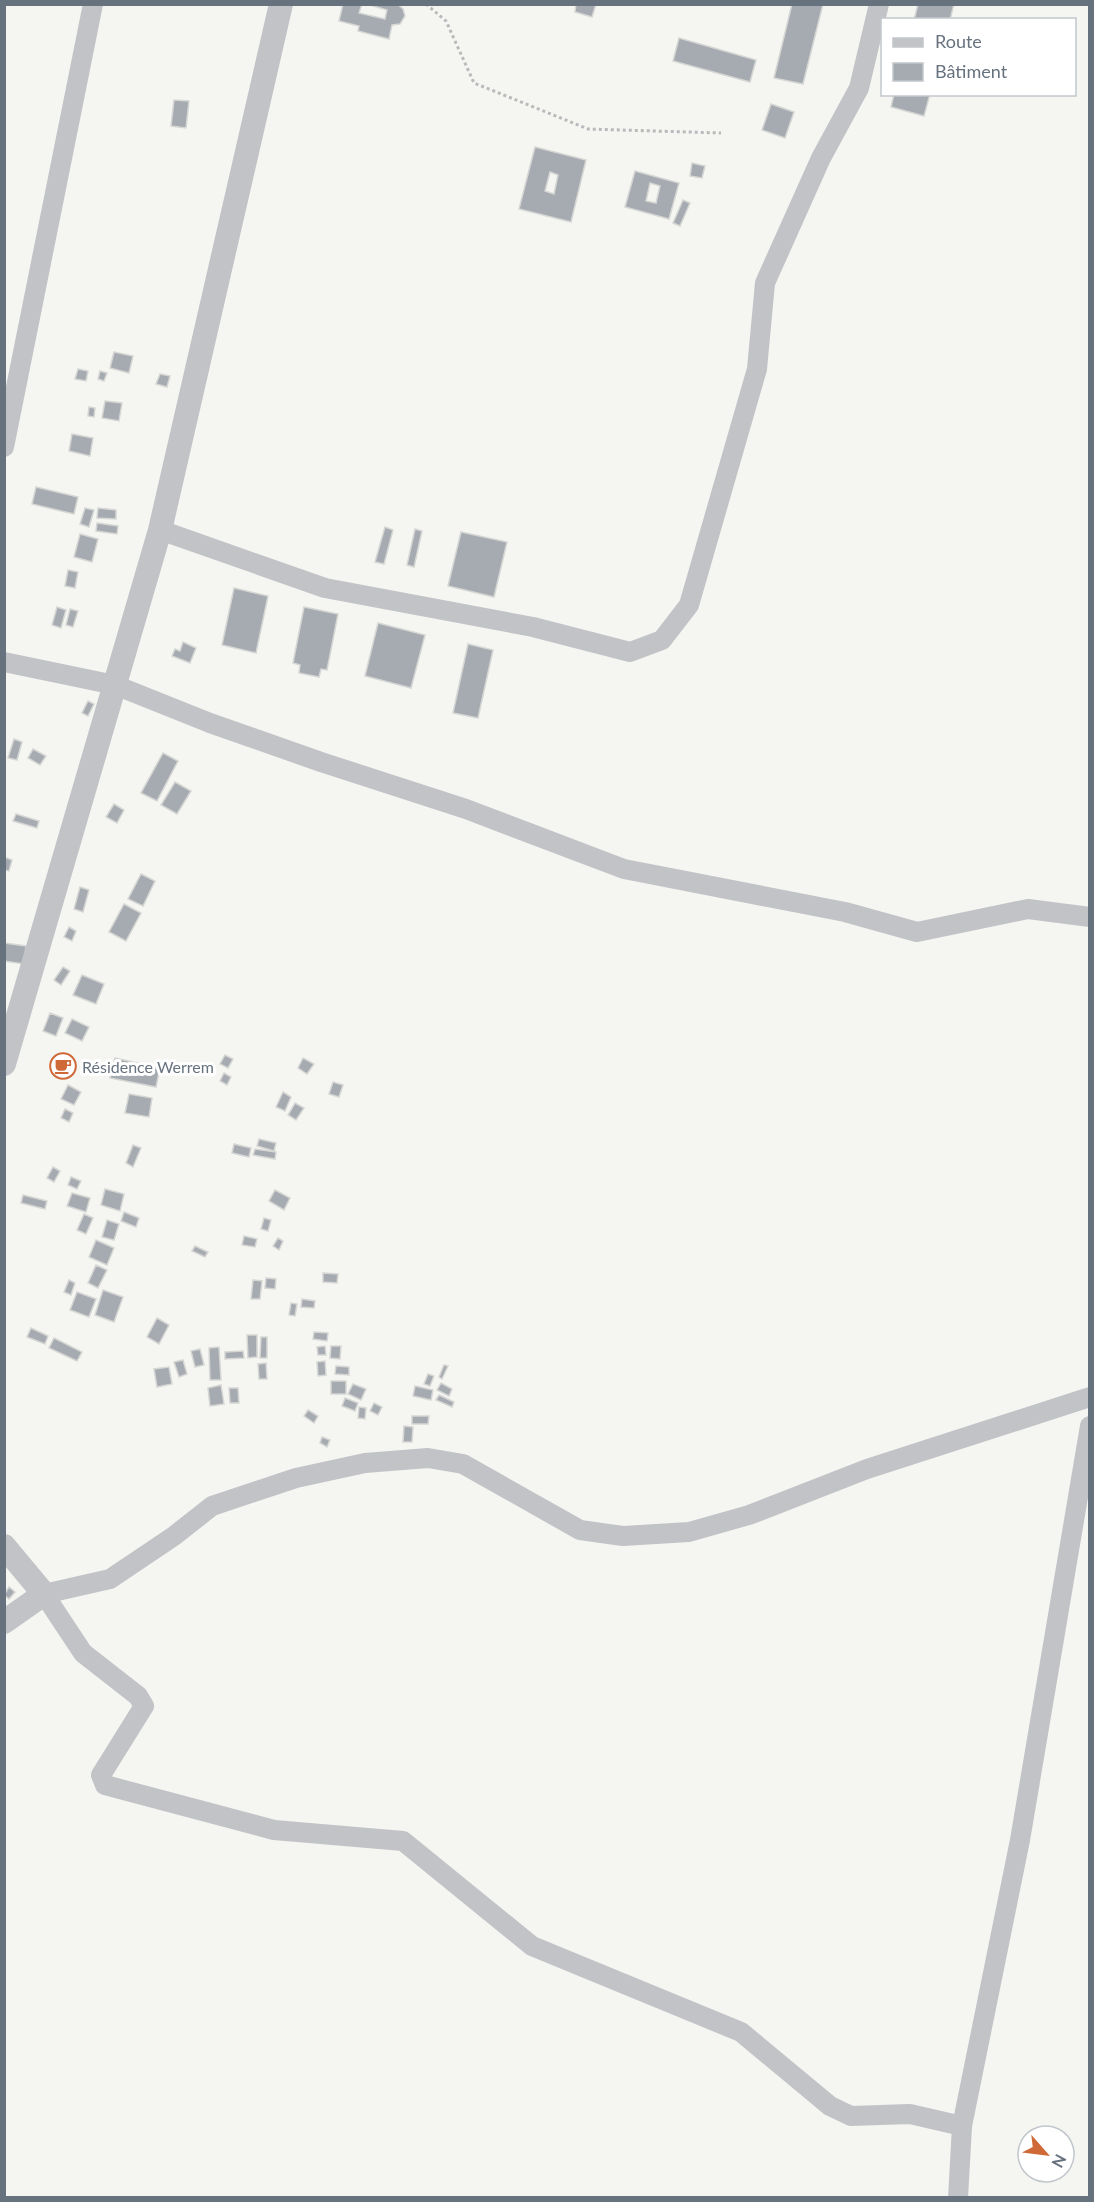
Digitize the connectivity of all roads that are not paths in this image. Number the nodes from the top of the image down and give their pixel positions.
1 (93, 4) edge
2 (281, 4) edge
3 (879, 4) edge
4 (4, 447) edge
5 (160, 530) junction
6 (4, 662) edge
7 (115, 685) junction
8 (1089, 917) edge
9 (4, 1064) edge
10 (1089, 1397) edge
11 (1089, 1426) edge
12 (4, 1546) edge
13 (44, 1594) junction
14 (4, 1622) edge
15 (962, 2126) junction
16 (958, 2198) edge

1 - 4 street
2 - 5 street
3 - 5 street
5 - 7 street
6 - 7 street
7 - 8 street
7 - 9 street
10 - 13 street
11 - 15 street
12 - 13 street
13 - 14 street
13 - 15 street
15 - 16 street

